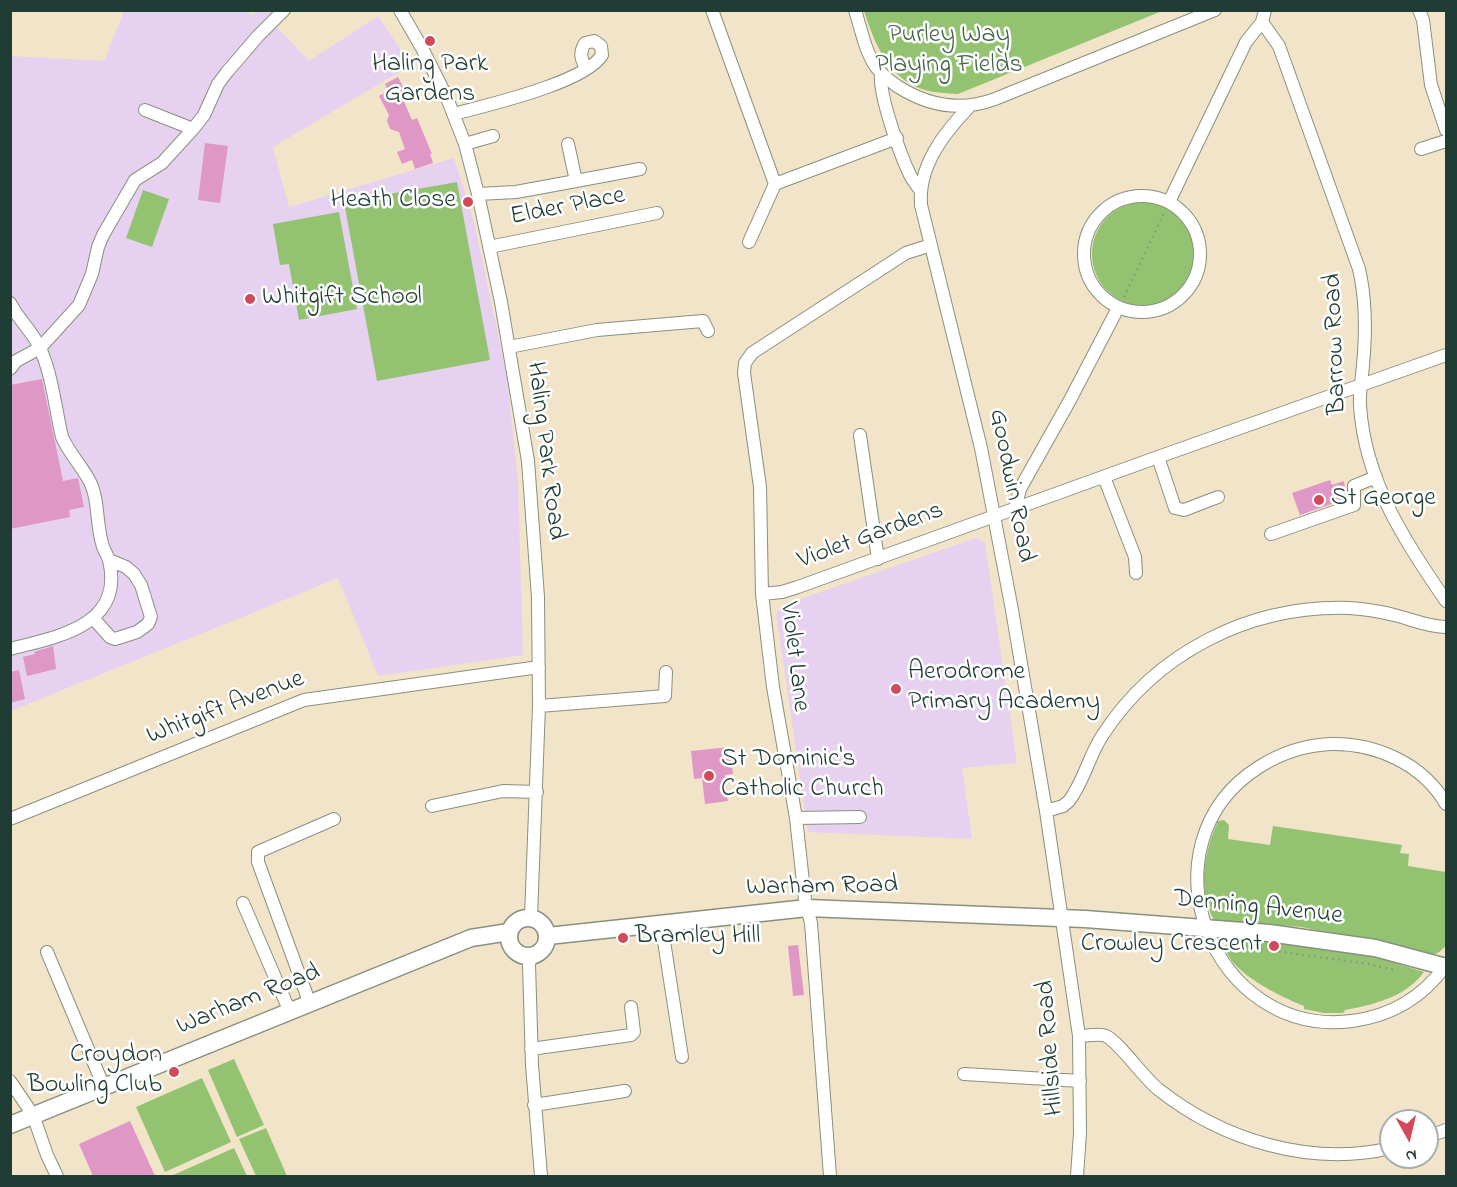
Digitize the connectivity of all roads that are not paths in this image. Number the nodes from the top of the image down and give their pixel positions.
1 (284, 10) edge
2 (400, 10) edge
3 (712, 10) edge
4 (855, 10) edge
5 (1215, 10) edge
6 (1419, 10) edge
7 (1263, 16) edge
8 (586, 68) dead end
9 (881, 74) junction
10 (969, 106) junction
11 (145, 110) dead end
12 (454, 114) junction
13 (193, 129) junction
14 (1446, 130) edge
15 (493, 136) dead end
16 (897, 138) junction
17 (1446, 141) edge
18 (465, 144) junction
19 (568, 144) dead end
20 (1421, 149) dead end
21 (640, 169) dead end
22 (576, 181) junction
23 (775, 184) junction
24 (921, 191) junction
25 (478, 194) junction
26 (1169, 202) junction
27 (657, 213) dead end
28 (748, 242) dead end
29 (931, 245) junction
30 (489, 247) junction
31 (10, 303) edge
32 (1118, 308) junction
33 (708, 331) dead end
34 (509, 347) junction
35 (40, 348) junction
36 (1446, 355) edge
37 (10, 369) edge
38 (1361, 386) junction
39 (860, 435) dead end
40 (1158, 457) junction
41 (1104, 477) junction
42 (1376, 477) junction
43 (1218, 497) dead end
44 (1015, 510) junction
45 (994, 517) junction
46 (1271, 534) dead end
47 (878, 559) junction
48 (109, 560) junction
49 (1136, 573) dead end
50 (762, 594) junction
51 (1446, 601) edge
52 (93, 618) junction
53 (1446, 627) edge
54 (10, 649) edge
55 (539, 667) junction
56 (666, 672) dead end
57 (539, 706) junction
58 (537, 792) junction
59 (1446, 804) edge
60 (432, 806) dead end
61 (1046, 811) junction
62 (860, 817) dead end
63 (796, 818) junction
64 (10, 819) edge
65 (334, 819) dead end
66 (243, 903) dead end
67 (807, 908) junction
68 (531, 918) junction
69 (1062, 918) junction
70 (661, 922) junction
71 (1207, 928) junction
72 (509, 932) junction
73 (548, 936) junction
74 (47, 952) dead end
75 (531, 957) junction
76 (1446, 966) edge
77 (310, 1004) junction
78 (631, 1007) dead end
79 (290, 1012) junction
80 (1079, 1036) junction
81 (531, 1049) junction
82 (682, 1057) dead end
83 (964, 1074) dead end
84 (10, 1081) edge
85 (1080, 1081) junction
86 (104, 1087) junction
87 (625, 1091) dead end
88 (534, 1105) junction
89 (33, 1115) junction
90 (10, 1125) edge
91 (1379, 1150) edge
92 (57, 1176) edge
93 (541, 1176) edge
94 (830, 1176) edge
95 (1077, 1176) edge

1 - 13 street
2 - 12 street, Haling Park Road
3 - 23 street
4 - 9 street
5 - 10 street
6 - 14 street
7 - 26 street
7 - 38 street, Barrow Road
8 - 12 street
9 - 10 street
9 - 16 street, Goodwin Road
10 - 24 street
11 - 13 street
12 - 18 street, Haling Park Road
13 - 35 street
15 - 18 street
16 - 23 street
16 - 24 street, Goodwin Road
17 - 20 street
18 - 25 street, Haling Park Road
19 - 22 street
21 - 22 street
22 - 25 street
23 - 28 street
24 - 29 street, Goodwin Road
25 - 30 street, Haling Park Road
26 - 32 street
26 - 32 street
27 - 30 street, Elder Place
29 - 45 street, Goodwin Road
29 - 50 street, Violet Lane
30 - 34 street, Haling Park Road
31 - 35 street
32 - 44 street
33 - 34 street
34 - 55 street, Haling Park Road
35 - 37 street
35 - 48 street
36 - 38 street, Violet Gardens
38 - 40 street, Violet Gardens
38 - 42 street, Barrow Road
39 - 47 street
40 - 41 street, Violet Gardens
40 - 43 street
41 - 44 street, Violet Gardens
41 - 49 street
42 - 46 street
42 - 51 street, Barrow Road
44 - 45 street, Violet Gardens
45 - 47 street, Violet Gardens
45 - 61 street, Goodwin Road
47 - 50 street, Violet Gardens
48 - 52 street
48 - 52 street
50 - 63 street, Violet Lane
52 - 54 street
53 - 61 street
55 - 57 street, Haling Park Road
55 - 64 street, Whitgift Avenue
56 - 57 street
57 - 58 street, Haling Park Road
58 - 60 street
58 - 68 street, Haling Park Road
59 - 71 street
61 - 69 street, Goodwin Road
62 - 63 street
63 - 67 street, Violet Lane
65 - 77 street
66 - 79 street
67 - 69 main road, Warham Road
67 - 70 main road, Warham Road
67 - 94 street, Violet Lane
68 - 72 main road
68 - 73 main road
69 - 71 main road, Denning Avenue
69 - 80 street, Hillside Road
70 - 73 main road, Warham Road
70 - 82 street
71 - 76 main road, Denning Avenue
71 - 76 street
72 - 75 main road
72 - 77 main road, Warham Road
73 - 75 main road
74 - 86 street
75 - 81 street
77 - 79 main road, Warham Road
78 - 81 street
79 - 86 main road, Warham Road
80 - 85 street, Hillside Road
80 - 91 street
81 - 88 street
83 - 85 street
84 - 89 street
85 - 95 street, Hillside Road
86 - 89 main road, Warham Road
87 - 88 street
88 - 93 street
89 - 90 main road, Warham Road
89 - 92 street

